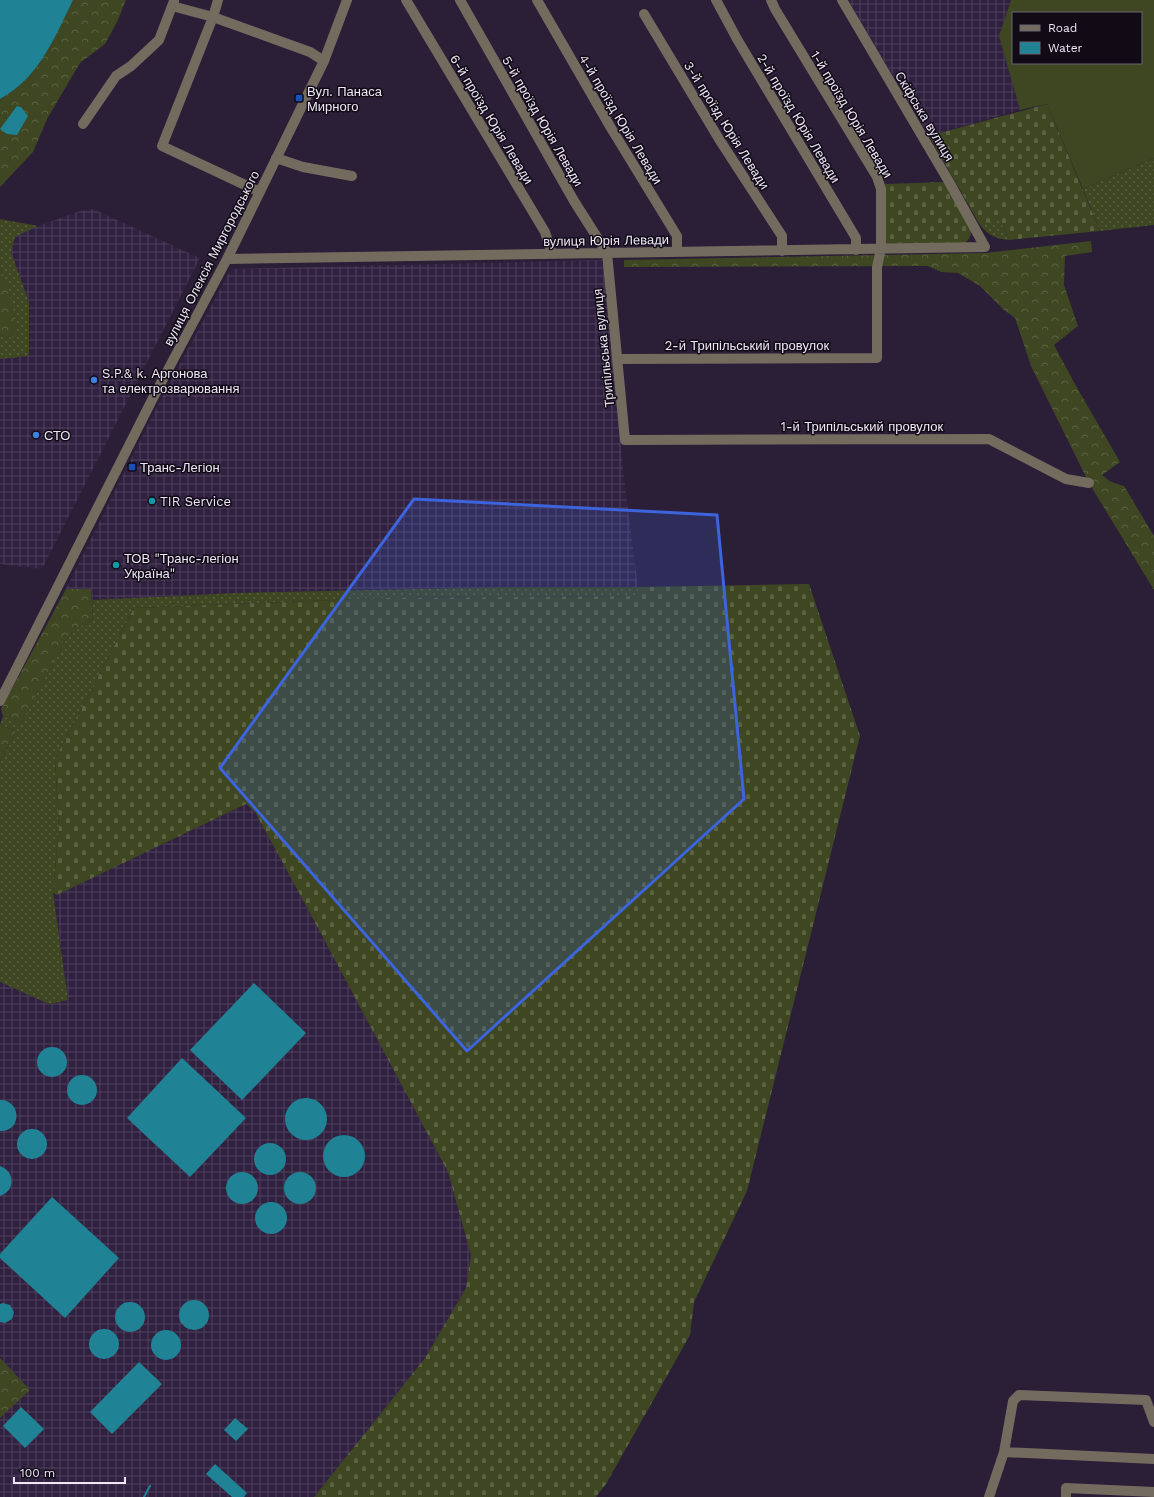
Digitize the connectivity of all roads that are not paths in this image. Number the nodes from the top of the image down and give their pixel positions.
1 (218, 0) edge
2 (347, 0) edge
3 (406, 0) edge
4 (460, 0) edge
5 (536, 0) edge
6 (716, 0) edge
7 (771, 0) edge
8 (842, 0) edge
9 (173, 3) edge
10 (644, 14) dead end
11 (213, 17) junction
12 (324, 61) junction
13 (83, 124) dead end
14 (276, 158) junction
15 (352, 176) dead end
16 (260, 192) junction
17 (985, 247) joint
18 (880, 249) junction
19 (856, 250) junction
20 (782, 251) junction
21 (677, 252) junction
22 (607, 253) junction
23 (552, 254) junction
24 (227, 259) junction
25 (877, 358) joint
26 (617, 359) junction
27 (625, 440) joint
28 (1089, 483) dead end
29 (0, 701) edge
30 (1154, 1422) edge
31 (1004, 1452) junction
32 (1154, 1459) edge
33 (1154, 1492) edge
34 (989, 1497) edge
35 (1066, 1497) edge

1 - 11 street
2 - 12 street, вулиця Олексія Миргородського
3 - 23 street, 6-й проїзд Юрія Левади
4 - 22 street, 5-й проїзд Юрія Левади
5 - 21 street, 4-й проїзд Юрія Левади
6 - 19 street, 2-й проїзд Юрія Левади
7 - 18 street, 1-й проїзд Юрія Левади
8 - 17 street, Скіфська вулиця
9 - 11 street
9 - 13 street
10 - 20 street, 3-й проїзд Юрія Левади
11 - 12 street
11 - 16 street
12 - 14 street, вулиця Олексія Миргородського
14 - 15 street
14 - 16 street, вулиця Олексія Миргородського
16 - 24 street, вулиця Олексія Миргородського
17 - 18 street, вулиця Юрія Левади
18 - 19 street, вулиця Юрія Левади
18 - 25 street, 1-й проїзд Юрія Левади
19 - 20 street, вулиця Юрія Левади
20 - 21 street, вулиця Юрія Левади
21 - 22 street, вулиця Юрія Левади
22 - 23 street, вулиця Юрія Левади
22 - 26 street, Трипільська вулиця
23 - 24 street, вулиця Юрія Левади
24 - 29 street, вулиця Олексія Миргородського
25 - 26 street, 2-й Трипільський провулок
26 - 27 street, Трипільська вулиця
27 - 28 street, 1-й Трипільський провулок
30 - 31 street
31 - 32 street
31 - 34 street
33 - 35 street

